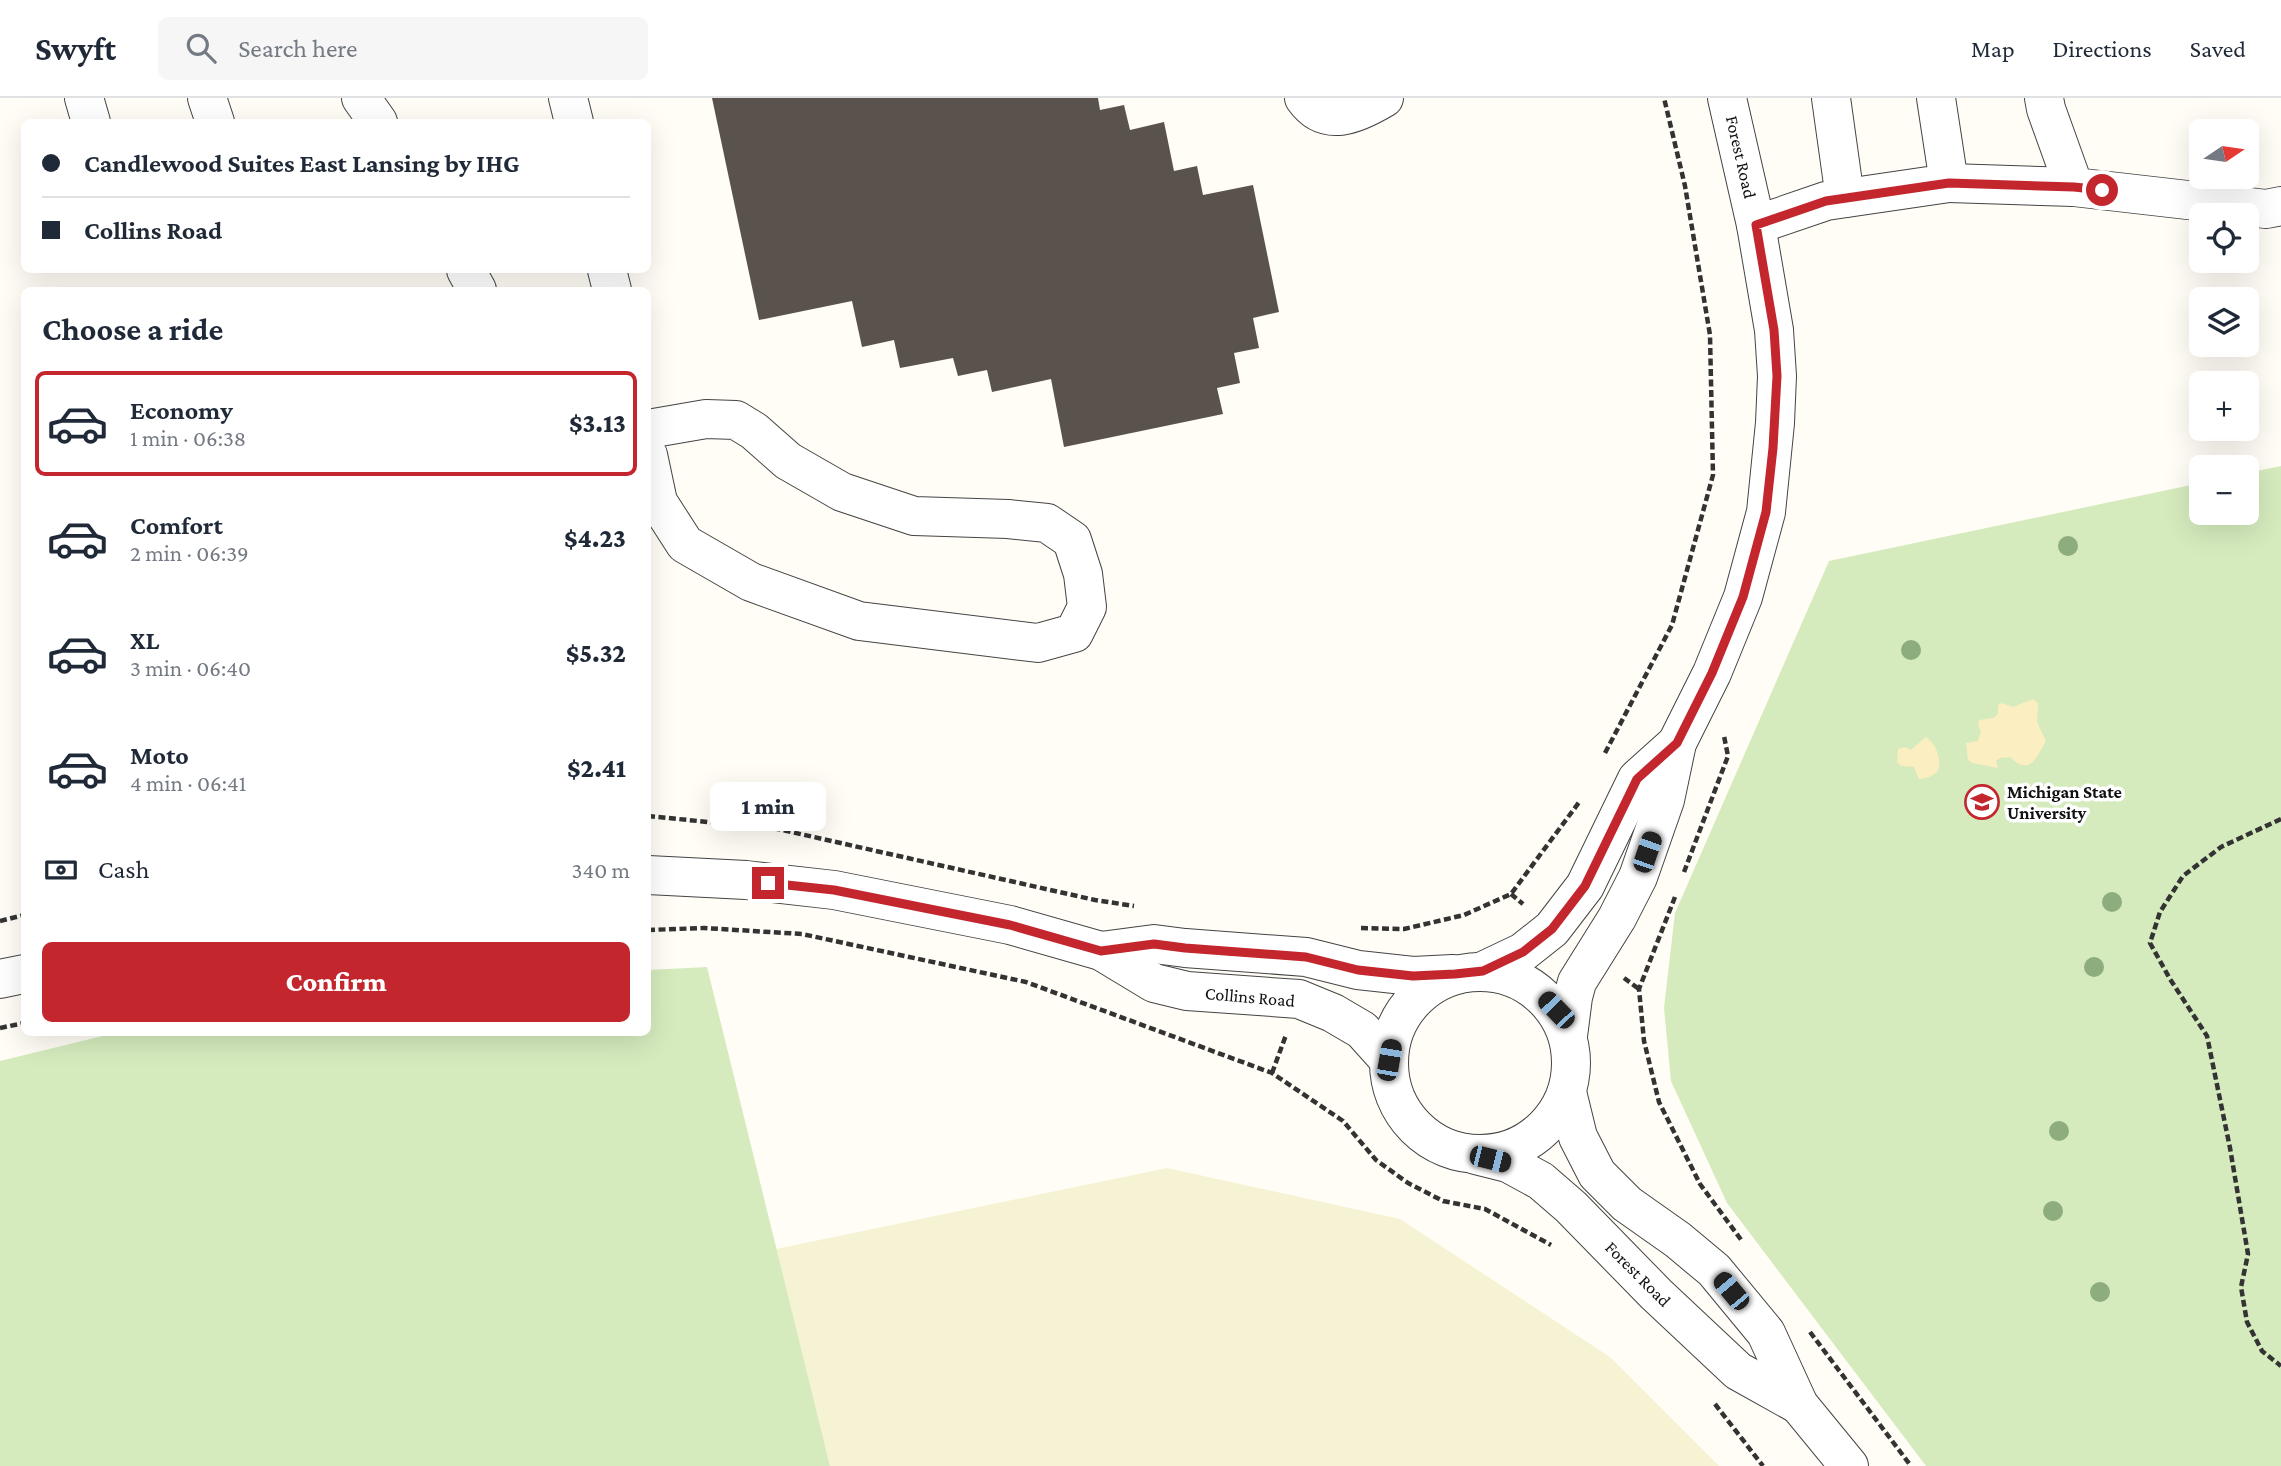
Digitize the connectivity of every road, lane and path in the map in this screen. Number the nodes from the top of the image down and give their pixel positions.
1 (85, 98) edge
2 (207, 98) edge
3 (361, 98) edge
4 (568, 98) edge
5 (1304, 98) edge
6 (1384, 98) edge
7 (1664, 98) edge
8 (1727, 98) edge
9 (1831, 98) edge
10 (1936, 98) edge
11 (2043, 98) edge
12 (89, 119) edge
13 (214, 119) edge
14 (376, 119) edge
15 (573, 119) edge
16 (1949, 183) junction
17 (2074, 187) junction
18 (1845, 198) junction
19 (2281, 206) edge
20 (1756, 225) junction
21 (651, 428) edge
22 (651, 469) edge
23 (1724, 733) dead end
24 (1677, 743) junction
25 (1605, 754) dead end
26 (1581, 800) dead end
27 (651, 816) edge
28 (2281, 819) edge
29 (1684, 873) dead end
30 (651, 875) edge
31 (1679, 886) dead end
32 (1134, 906) dead end
33 (21, 916) edge
34 (0, 921) edge
35 (1355, 928) dead end
36 (651, 930) edge
37 (1101, 951) junction
38 (1469, 973) junction
39 (21, 975) edge
40 (0, 979) edge
41 (21, 1024) edge
42 (0, 1028) edge
43 (1568, 1036) junction
44 (1279, 1055) dead end
45 (1389, 1060) junction
46 (1272, 1073) junction
47 (1567, 1092) junction
48 (1472, 1154) junction
49 (1748, 1249) dead end
50 (1559, 1252) dead end
51 (1805, 1325) dead end
52 (2281, 1366) edge
53 (1713, 1403) dead end
54 (1799, 1405) junction
55 (1763, 1466) edge
56 (1849, 1466) edge
57 (1911, 1466) edge

1 - 12 street
2 - 13 street
3 - 14 street
4 - 15 street
5 - 6 street
7 - 25 path
8 - 20 street, Forest Road
9 - 18 street
10 - 16 street
11 - 17 street
16 - 17 street
16 - 18 street
17 - 19 street
18 - 20 street
20 - 24 street, Forest Road
21 - 22 street
23 - 29 path
24 - 38 street, Forest Road
24 - 43 street, Forest Road
26 - 35 path
27 - 32 path
28 - 52 path
30 - 37 street, Collins Road
31 - 49 path
33 - 34 path
36 - 46 path
37 - 38 street, Collins Road
37 - 45 street, Collins Road
38 - 43 street
38 - 45 street
39 - 40 street
41 - 42 path
43 - 47 street
44 - 46 path
45 - 48 street
46 - 50 path
47 - 48 street
47 - 54 street, Forest Road
48 - 54 street, Forest Road
51 - 57 path
53 - 55 path
54 - 56 street, Forest Road

